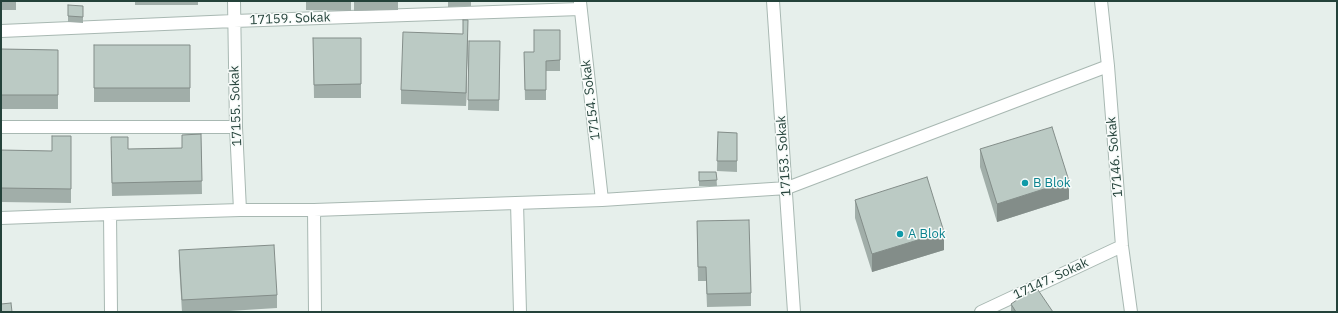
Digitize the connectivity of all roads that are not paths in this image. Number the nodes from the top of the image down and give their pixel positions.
1 (234, 1) edge
2 (773, 1) edge
3 (1101, 1) edge
4 (580, 5) edge
5 (234, 21) junction
6 (1, 31) edge
7 (1108, 66) junction
8 (1, 127) edge
9 (236, 127) junction
10 (787, 188) junction
11 (602, 200) junction
12 (517, 203) junction
13 (240, 210) junction
14 (314, 210) junction
15 (110, 214) junction
16 (1, 218) edge
17 (1122, 246) junction
18 (111, 312) edge
19 (315, 312) edge
20 (520, 312) edge
21 (794, 312) edge
22 (981, 312) edge
23 (1131, 312) edge

1 - 5 street, 17155. Sokak
2 - 10 street, 17153. Sokak
3 - 7 street, 17146. Sokak
4 - 5 street, 17159. Sokak
4 - 11 street, 17154. Sokak
5 - 6 street, 17159. Sokak
5 - 9 street, 17155. Sokak
7 - 10 street
7 - 17 street, 17146. Sokak
8 - 9 street
9 - 13 street, 17155. Sokak
10 - 11 street
10 - 21 street, 17153. Sokak
11 - 12 street
12 - 14 street
12 - 20 street
13 - 14 street
13 - 15 street
14 - 19 street
15 - 16 street
15 - 18 street
17 - 22 street, 17147. Sokak
17 - 23 street, 17146. Sokak

